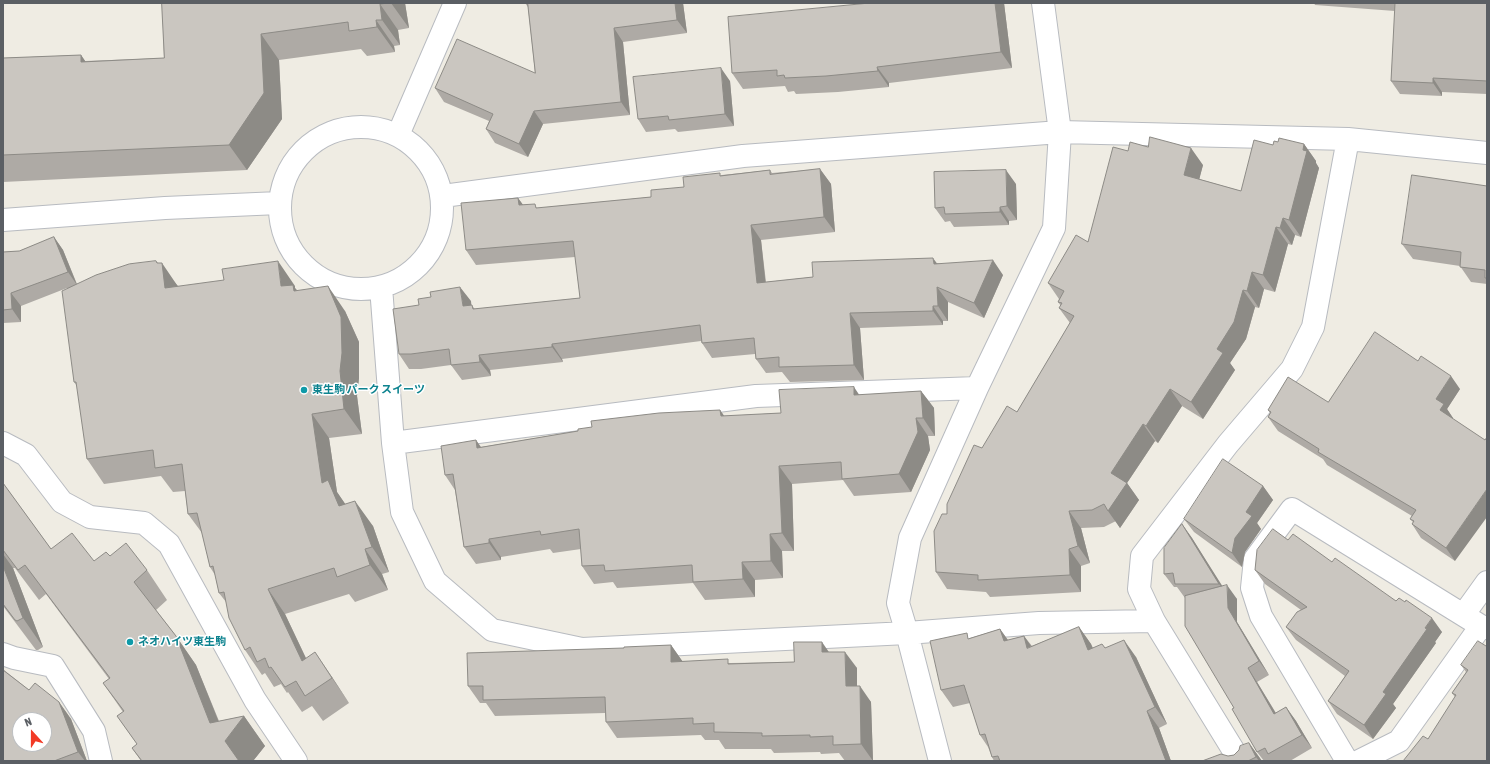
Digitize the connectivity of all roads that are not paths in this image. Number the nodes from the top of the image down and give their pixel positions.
1 (455, 3) edge
2 (1043, 3) edge
3 (1060, 132) junction
4 (398, 135) junction
5 (1348, 139) junction
6 (1487, 154) edge
7 (442, 196) junction
8 (279, 204) junction
9 (3, 220) edge
10 (380, 287) junction
11 (977, 388) junction
12 (3, 443) edge
13 (393, 443) junction
14 (1487, 582) edge
15 (1154, 621) junction
16 (1477, 623) edge
17 (907, 633) junction
18 (3, 654) edge
19 (101, 761) edge
20 (296, 761) edge
21 (940, 761) edge
22 (1240, 761) edge
23 (1347, 761) edge
24 (1359, 761) edge

1 - 4 street
2 - 3 street
3 - 5 street
3 - 7 street
3 - 11 street
4 - 7 street
4 - 8 street
5 - 6 street
5 - 15 street
7 - 10 street
8 - 9 street
8 - 10 street
10 - 13 street
11 - 13 street
11 - 17 street
12 - 20 street
13 - 17 street
14 - 16 street
15 - 17 street
15 - 22 street
16 - 23 street
16 - 24 street
17 - 21 street
18 - 19 street

